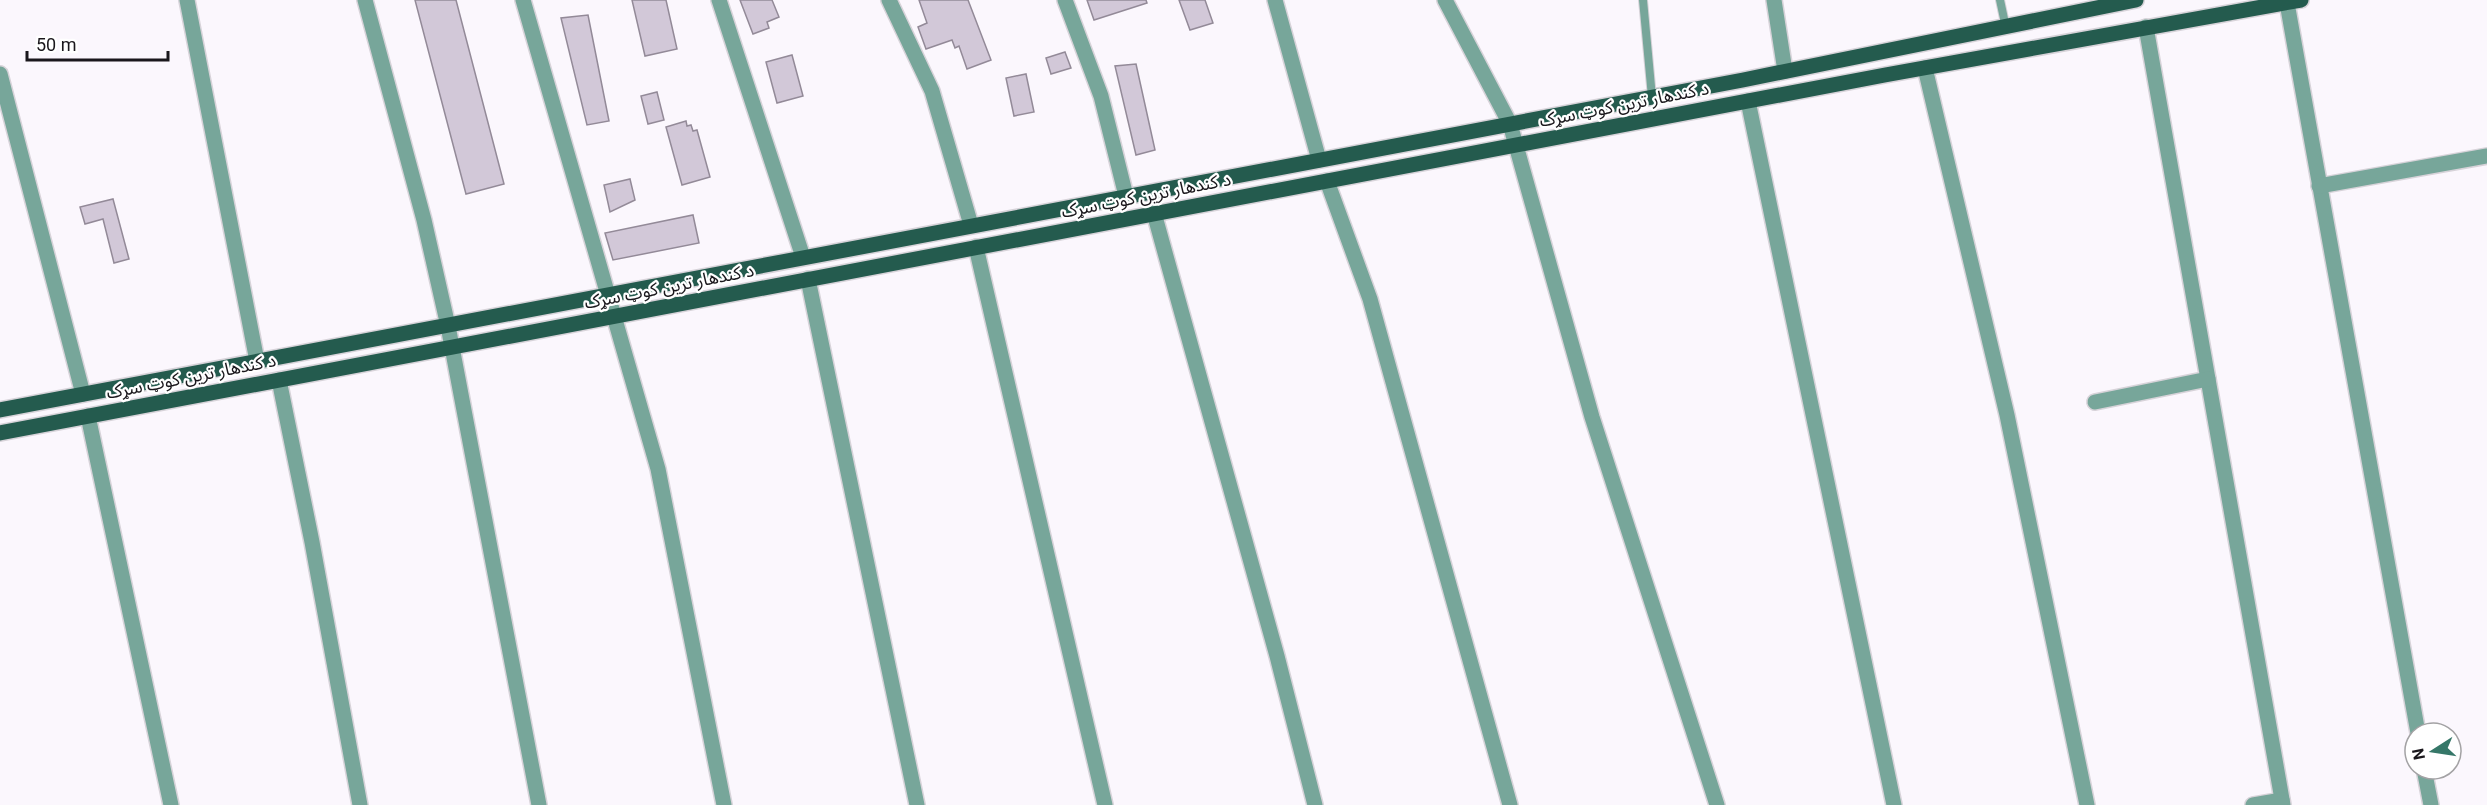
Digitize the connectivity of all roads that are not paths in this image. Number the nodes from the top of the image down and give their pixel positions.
1 (187, 0) edge
2 (366, 0) edge
3 (523, 0) edge
4 (719, 0) edge
5 (889, 0) edge
6 (1065, 0) edge
7 (1275, 0) edge
8 (1445, 0) edge
9 (1643, 0) edge
10 (1774, 0) edge
11 (2000, 0) edge
12 (2136, 0) edge
13 (2294, 1) edge
14 (2240, 5) edge
15 (2146, 27) junction
16 (2006, 28) junction
17 (1924, 68) junction
18 (1785, 71) junction
19 (0, 74) edge
20 (1652, 97) junction
21 (1748, 101) junction
22 (1510, 124) junction
23 (1516, 145) junction
24 (2487, 156) edge
25 (1319, 160) junction
26 (1327, 181) junction
27 (2319, 186) junction
28 (1126, 196) junction
29 (1075, 206) junction
30 (1154, 213) junction
31 (971, 225) junction
32 (1080, 228) junction
33 (976, 247) junction
34 (803, 257) junction
35 (808, 279) junction
36 (606, 296) junction
37 (613, 316) junction
38 (448, 326) junction
39 (452, 347) junction
40 (257, 361) junction
41 (2208, 379) junction
42 (279, 380) junction
43 (83, 394) junction
44 (2095, 402) dead end
45 (0, 410) edge
46 (88, 416) junction
47 (0, 433) edge
48 (2416, 721) edge
49 (2426, 781) edge
50 (2282, 802) edge
51 (171, 805) edge
52 (360, 805) edge
53 (539, 805) edge
54 (724, 805) edge
55 (917, 805) edge
56 (1105, 805) edge
57 (1315, 805) edge
58 (1510, 805) edge
59 (1717, 805) edge
60 (1894, 805) edge
61 (2087, 805) edge
62 (2253, 805) edge
63 (2431, 805) edge

1 - 40 street
2 - 38 street
3 - 36 street
4 - 34 street
5 - 31 street
6 - 28 street
7 - 25 street
8 - 22 street
9 - 20 lane
10 - 18 street
11 - 16 lane
12 - 16 main road, د کندهار ترين کوټ سړک
13 - 14 main road, د کندهار ترين کوټ سړک
13 - 27 street
14 - 15 main road, د کندهار ترين کوټ سړک
15 - 17 main road, د کندهار ترين کوټ سړک
15 - 41 street
16 - 18 main road, د کندهار ترين کوټ سړک
17 - 21 main road, د کندهار ترين کوټ سړک
17 - 61 street
18 - 20 main road, د کندهار ترين کوټ سړک
19 - 43 street
20 - 22 main road, د کندهار ترين کوټ سړک
21 - 23 main road, د کندهار ترين کوټ سړک
21 - 60 street
22 - 23 street
22 - 25 main road, د کندهار ترين کوټ سړک
23 - 26 main road, د کندهار ترين کوټ سړک
23 - 59 street
24 - 27 street
25 - 28 main road, د کندهار ترين کوټ سړک
26 - 30 main road, د کندهار ترين کوټ سړک
26 - 58 street
27 - 48 street
28 - 29 main road, د کندهار ترين کوټ سړک
29 - 31 main road, د کندهار ترين کوټ سړک
29 - 32 main road
30 - 32 main road, د کندهار ترين کوټ سړک
30 - 57 street
31 - 34 main road, د کندهار ترين کوټ سړک
32 - 33 main road, د کندهار ترين کوټ سړک
33 - 35 main road, د کندهار ترين کوټ سړک
33 - 56 street
34 - 36 main road, د کندهار ترين کوټ سړک
35 - 37 main road, د کندهار ترين کوټ سړک
35 - 55 street
36 - 37 street
36 - 38 main road, د کندهار ترين کوټ سړک
37 - 39 main road, د کندهار ترين کوټ سړک
37 - 54 street
38 - 39 street
38 - 40 main road, د کندهار ترين کوټ سړک
39 - 42 main road, د کندهار ترين کوټ سړک
39 - 53 street
40 - 43 main road, د کندهار ترين کوټ سړک
41 - 44 street
41 - 50 street
42 - 46 main road, د کندهار ترين کوټ سړک
42 - 52 street
43 - 45 main road, د کندهار ترين کوټ سړک
46 - 47 main road, د کندهار ترين کوټ سړک
46 - 51 street
49 - 63 street
50 - 62 street

